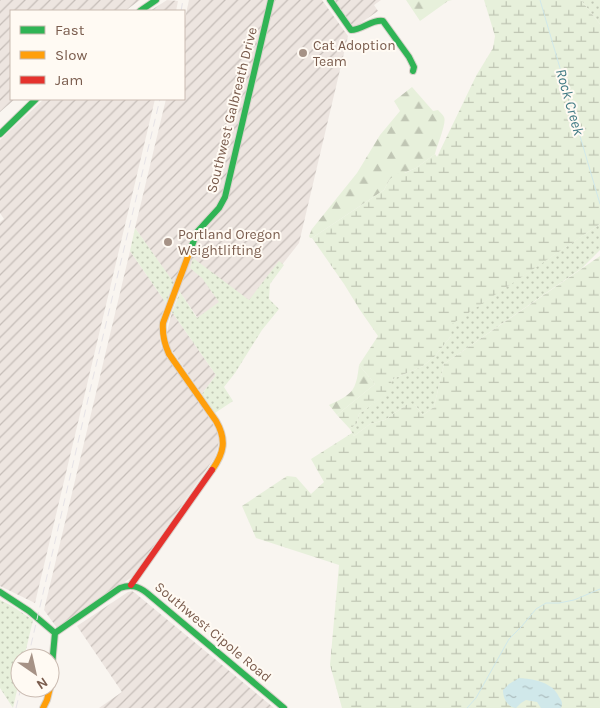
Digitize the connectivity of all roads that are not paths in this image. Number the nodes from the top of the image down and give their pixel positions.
1 (156, 0) edge
2 (272, 0) edge
3 (330, 0) edge
4 (141, 10) edge
5 (413, 71) dead end
6 (33, 100) edge
7 (34, 100) edge
8 (0, 128) edge
9 (0, 134) edge
10 (131, 585) junction
11 (0, 592) edge
12 (55, 633) junction
13 (54, 648) edge
14 (284, 708) edge

1 - 4 main road
2 - 10 main road, Southwest Galbreath Drive
3 - 5 main road
6 - 8 main road
7 - 9 main road
10 - 12 main road
10 - 14 main road, Southwest Cipole Road
11 - 12 main road
12 - 13 main road

